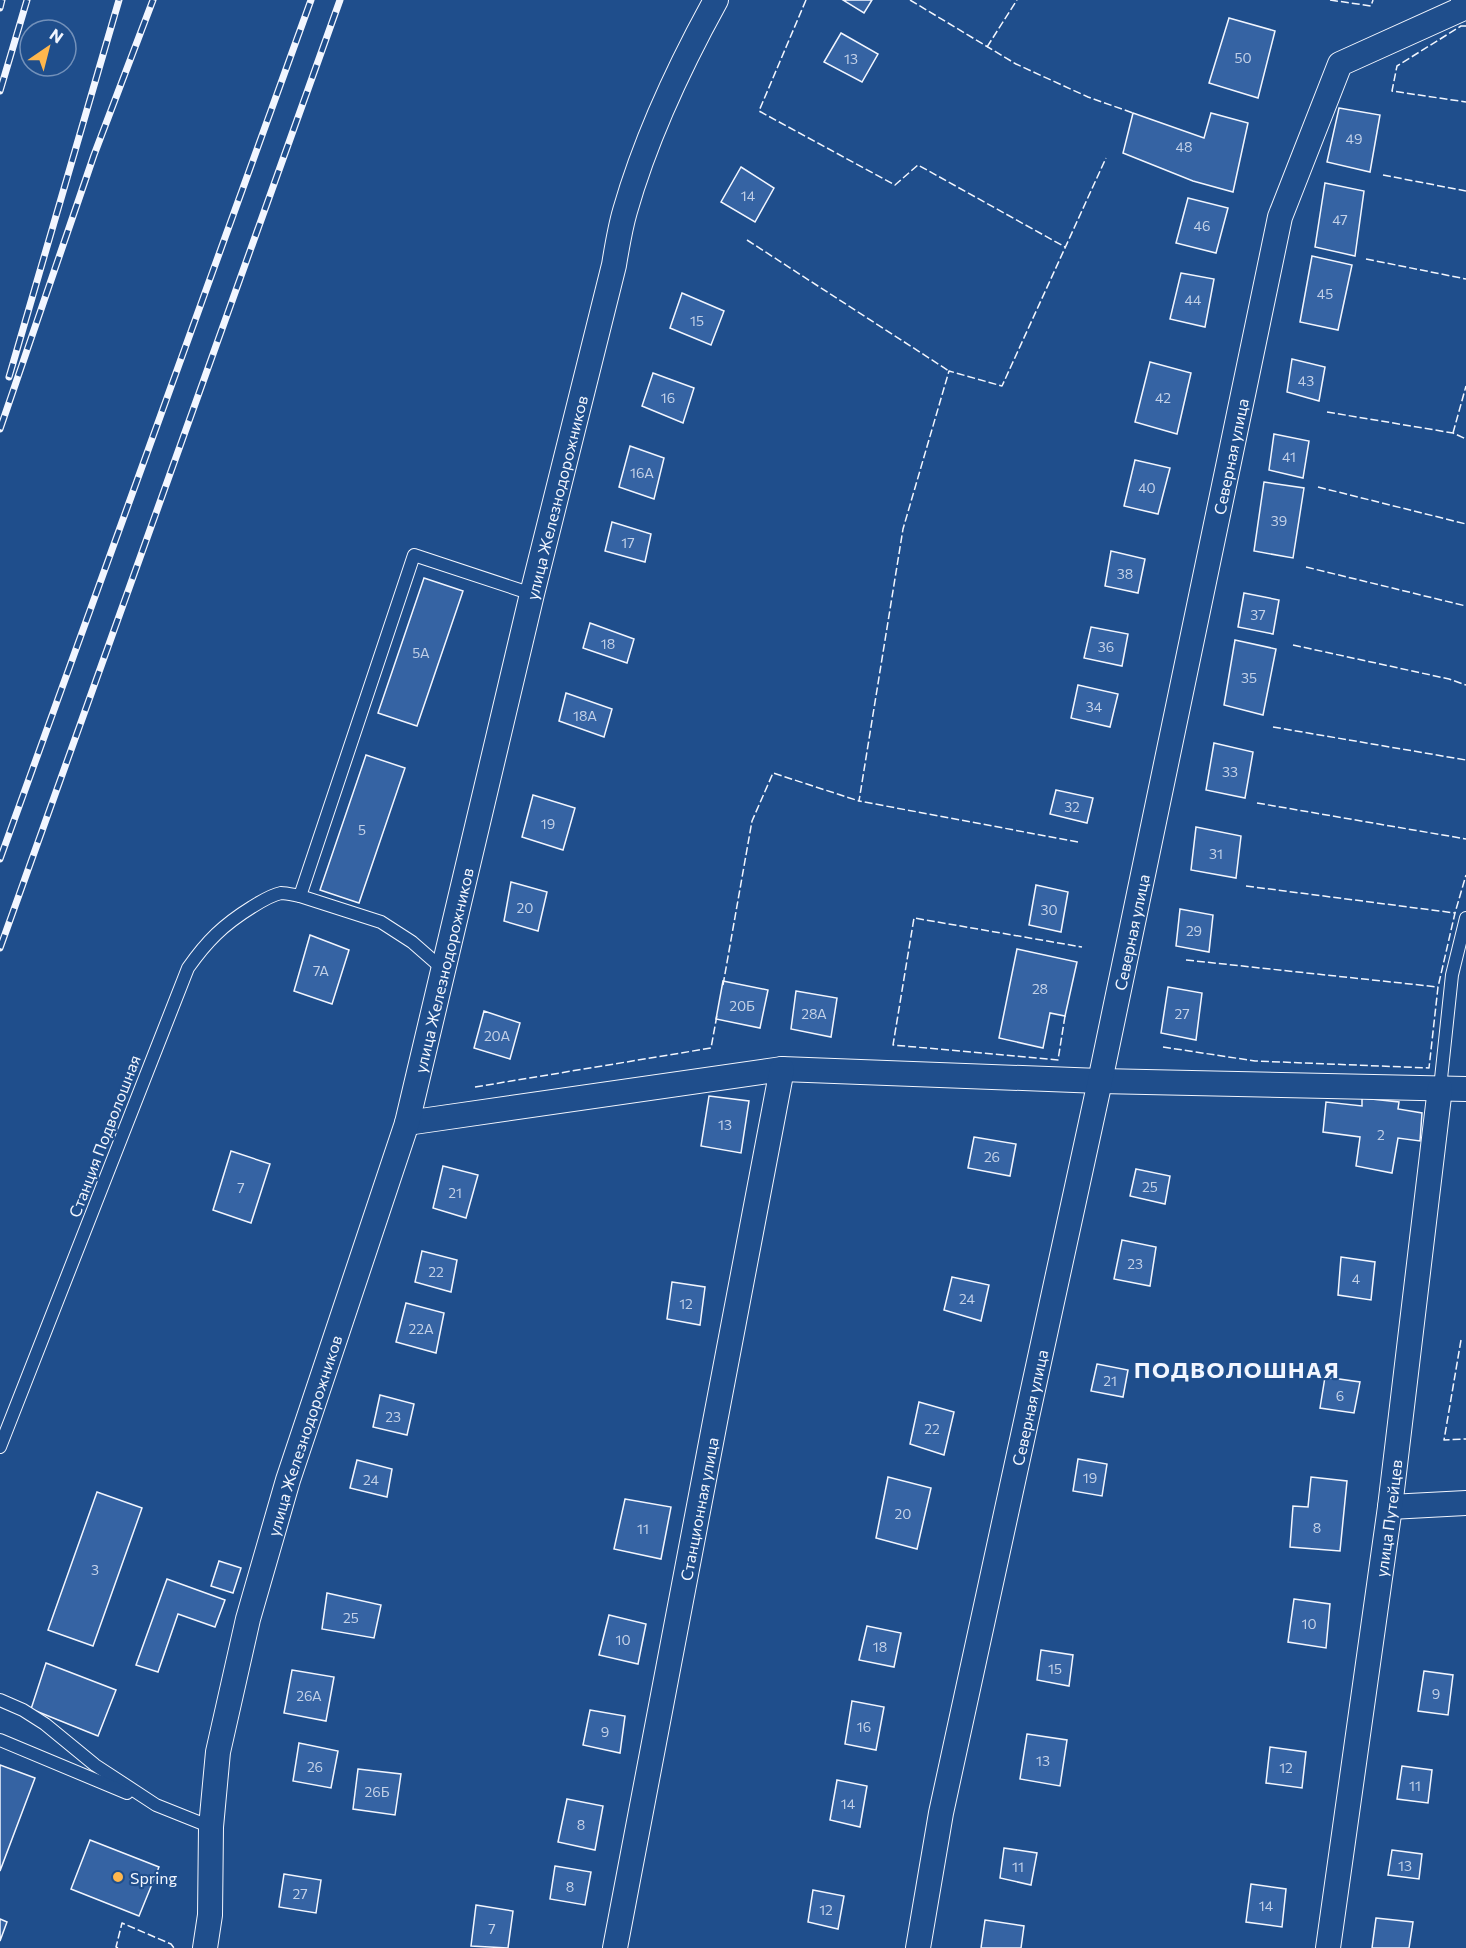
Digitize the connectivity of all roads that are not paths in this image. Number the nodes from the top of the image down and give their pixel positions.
1 (716, 0) edge
2 (1463, 0) edge
3 (532, 594) junction
4 (300, 896) junction
5 (1466, 918) edge
6 (444, 970) junction
7 (782, 1069) junction
8 (1100, 1081) junction
9 (1440, 1088) junction
10 (1466, 1089) edge
11 (407, 1123) junction
12 (0, 1447) edge
13 (1466, 1503) edge
14 (1390, 1507) junction
15 (0, 1700) edge
16 (0, 1740) edge
17 (156, 1805) junction
18 (211, 1827) junction
19 (205, 1948) edge
20 (615, 1948) edge
21 (918, 1948) edge
22 (1328, 1948) edge

1 - 3 street, улица Железнодорожников
2 - 8 street, Северная улица
3 - 4 lane
3 - 6 street, улица Железнодорожников
4 - 6 lane, Станция Подволошная
4 - 12 lane, Станция Подволошная
5 - 9 lane
6 - 11 street, улица Железнодорожников
7 - 8 street
7 - 11 street
7 - 20 street, Станционная улица
8 - 9 street
8 - 21 street, Северная улица
9 - 10 street
9 - 14 street, улица Путейцев
11 - 18 street, улица Железнодорожников
13 - 14 street
14 - 22 street, улица Путейцев
15 - 17 lane
16 - 17 lane
17 - 18 lane
18 - 19 street, улица Железнодорожников

